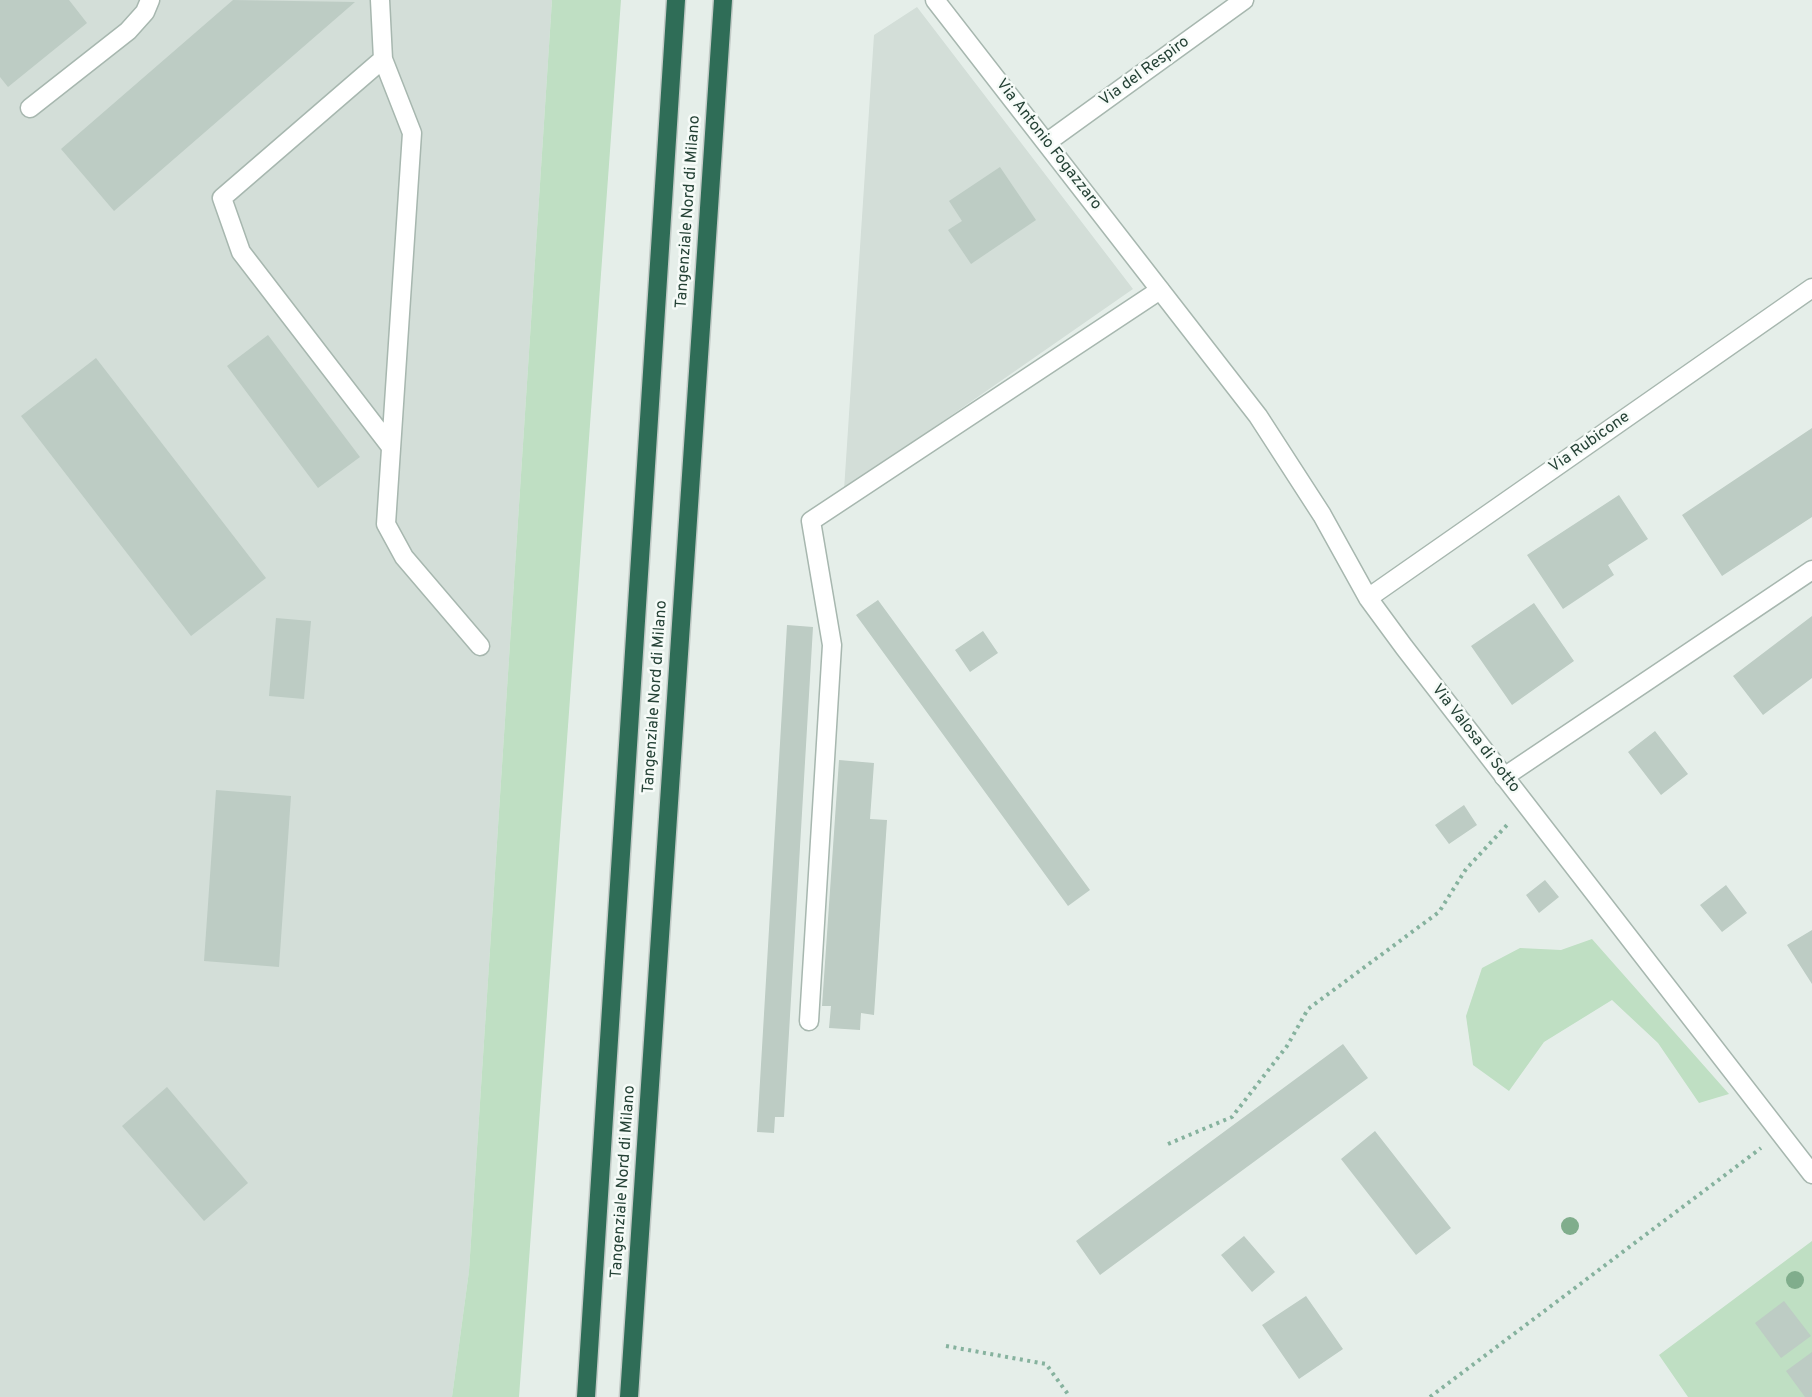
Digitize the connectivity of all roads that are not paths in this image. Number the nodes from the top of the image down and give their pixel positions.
1 (150, 0) edge
2 (380, 0) edge
3 (676, 0) edge
4 (723, 0) edge
5 (935, 0) edge
6 (1244, 0) edge
7 (383, 59) junction
8 (30, 108) dead end
9 (1046, 143) junction
10 (1812, 288) edge
11 (1160, 290) junction
12 (391, 447) junction
13 (1812, 570) edge
14 (1368, 598) junction
15 (480, 646) dead end
16 (1504, 777) junction
17 (809, 1021) dead end
18 (1812, 1174) edge
19 (586, 1397) edge
20 (629, 1397) edge

1 - 8 street
2 - 7 street
3 - 19 highway, Tangenziale Nord di Milano
4 - 20 highway, Tangenziale Nord di Milano
5 - 9 street, Via Antonio Fogazzaro
6 - 9 street, Via del Respiro
7 - 12 street
7 - 12 street
9 - 11 street, Via Antonio Fogazzaro
10 - 14 street, Via Rubicone
11 - 14 street, Via Valosa di Sotto
11 - 17 street
12 - 15 street
13 - 16 street
14 - 16 street, Via Valosa di Sotto
16 - 18 street, Via Valosa di Sotto

